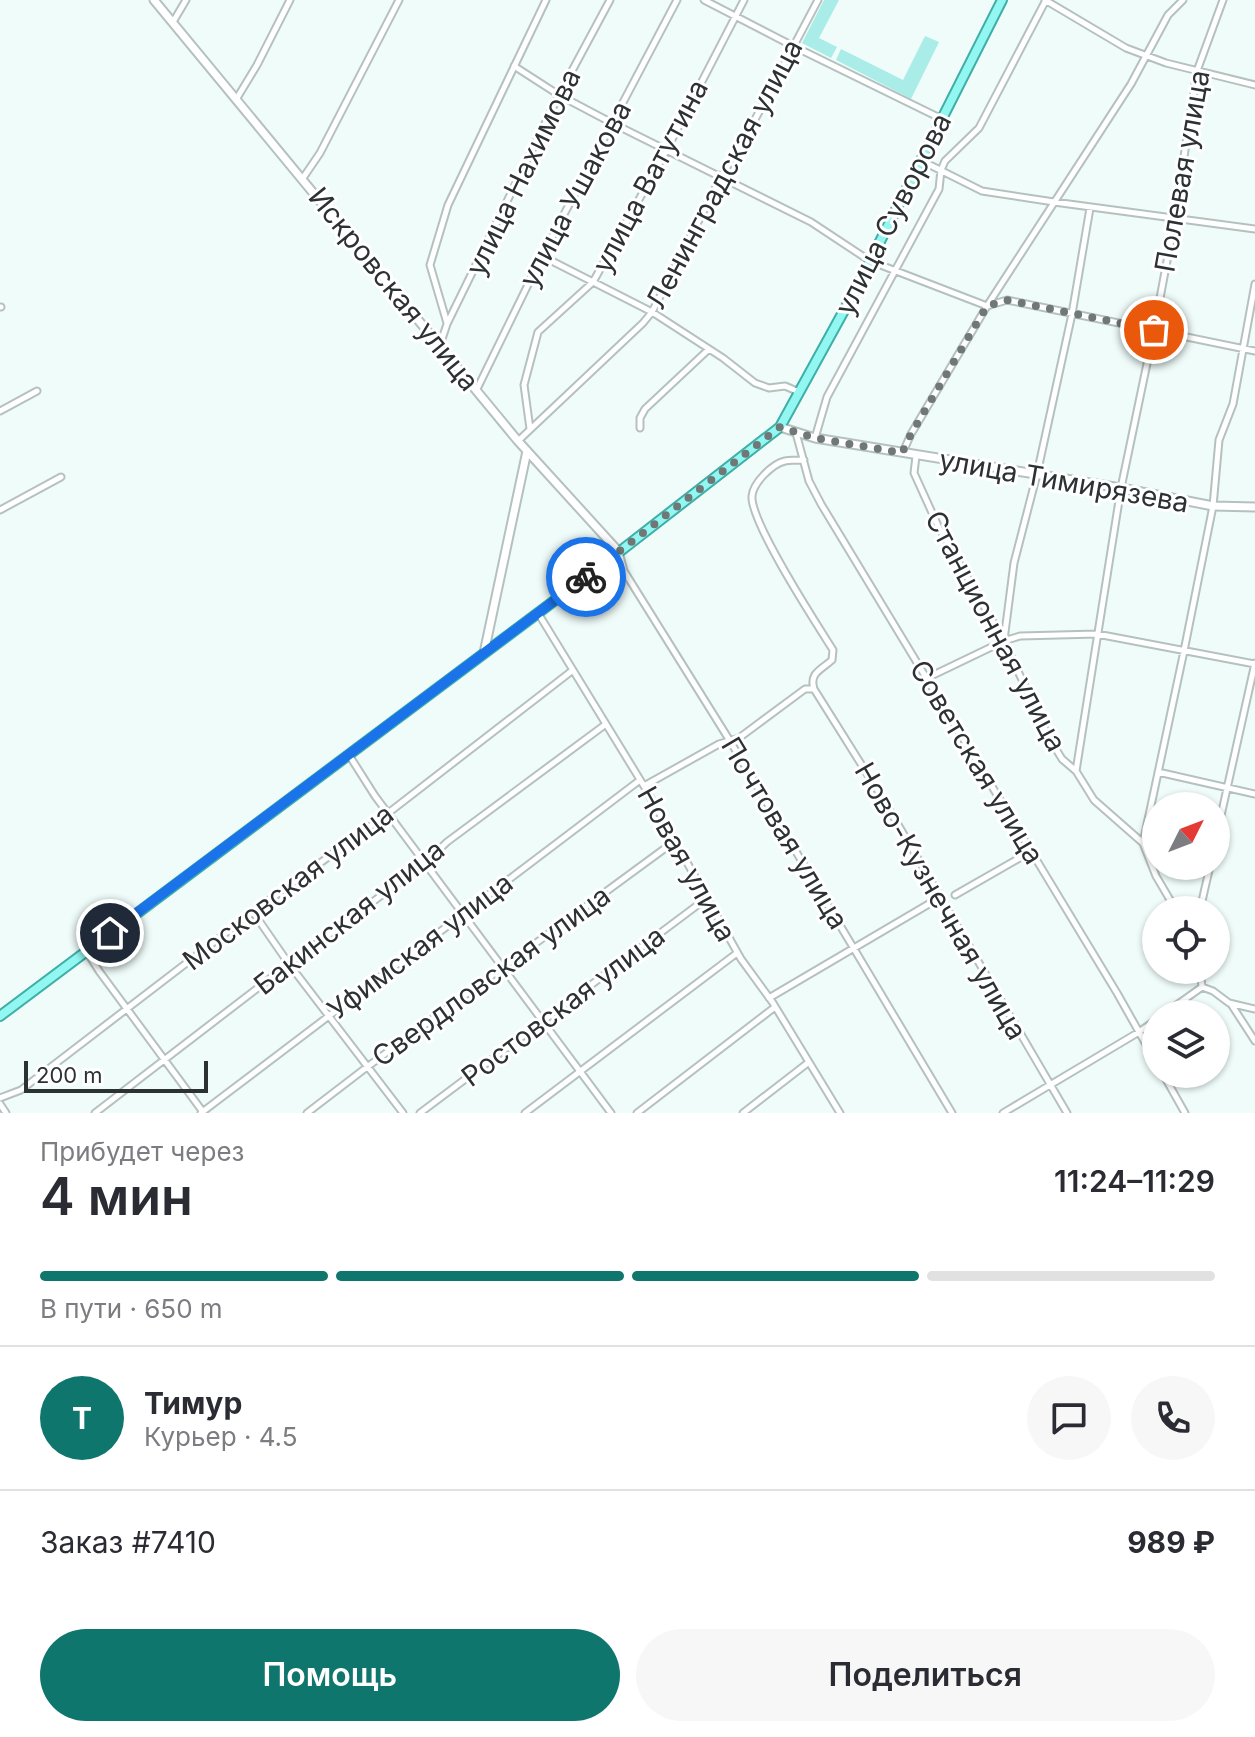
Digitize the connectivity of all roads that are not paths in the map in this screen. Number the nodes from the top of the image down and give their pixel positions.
1 (154, 0) edge
2 (186, 0) edge
3 (290, 0) edge
4 (399, 0) edge
5 (546, 0) edge
6 (610, 0) edge
7 (677, 0) edge
8 (704, 0) edge
9 (744, 0) edge
10 (818, 0) edge
11 (1002, 0) edge
12 (1045, 0) edge
13 (1183, 0) edge
14 (1223, 0) edge
15 (735, 16) junction
16 (172, 23) junction
17 (793, 46) junction
18 (1146, 56) junction
19 (514, 66) junction
20 (1197, 71) junction
21 (1255, 85) edge
22 (559, 95) junction
23 (237, 98) junction
24 (942, 119) junction
25 (612, 123) junction
26 (666, 151) junction
27 (921, 160) junction
28 (941, 170) junction
29 (721, 177) junction
30 (303, 178) junction
31 (1054, 202) junction
32 (1090, 208) junction
33 (1174, 219) junction
34 (1255, 229) edge
35 (542, 256) junction
36 (870, 261) junction
37 (897, 271) junction
38 (593, 282) junction
39 (1255, 284) edge
40 (987, 306) junction
41 (652, 312) junction
42 (1072, 314) junction
43 (447, 324) junction
44 (1154, 330) junction
45 (440, 345) junction
46 (709, 349) junction
47 (1244, 349) junction
48 (1255, 351) edge
49 (477, 389) junction
50 (37, 391) dead end
51 (799, 392) junction
52 (0, 411) edge
53 (780, 427) junction
54 (640, 428) dead end
55 (531, 430) junction
56 (796, 433) junction
57 (815, 438) junction
58 (518, 441) junction
59 (527, 451) junction
60 (902, 453) junction
61 (916, 456) junction
62 (804, 460) junction
63 (1037, 474) junction
64 (61, 477) dead end
65 (1121, 488) junction
66 (1213, 506) junction
67 (1255, 507) edge
68 (0, 510) edge
69 (619, 552) junction
70 (538, 613) junction
71 (1097, 634) junction
72 (1004, 641) junction
73 (1184, 651) junction
74 (484, 653) junction
75 (1255, 664) edge
76 (573, 670) junction
77 (927, 678) junction
78 (814, 689) junction
79 (606, 724) junction
80 (730, 741) junction
81 (349, 754) junction
82 (1076, 771) junction
83 (1158, 772) junction
84 (642, 783) junction
85 (1227, 788) junction
86 (1154, 792) edge
87 (1226, 792) edge
88 (1255, 794) edge
89 (387, 814) junction
90 (675, 841) junction
91 (1142, 842) edge
92 (1030, 852) junction
93 (425, 863) junction
94 (955, 895) dead end
95 (707, 898) junction
96 (939, 898) junction
97 (253, 912) junction
98 (463, 914) junction
99 (853, 948) junction
100 (87, 951) junction
101 (737, 953) junction
102 (289, 964) junction
103 (503, 968) junction
104 (1202, 984) edge
105 (1202, 987) junction
106 (769, 998) junction
107 (1184, 1000) edge
108 (1231, 1004) junction
109 (775, 1007) junction
110 (126, 1009) junction
111 (1255, 1009) edge
112 (329, 1015) junction
113 (0, 1016) edge
114 (543, 1021) junction
115 (1142, 1030) edge
116 (1139, 1032) junction
117 (1142, 1037) edge
118 (1255, 1041) edge
119 (164, 1060) junction
120 (809, 1062) junction
121 (367, 1067) junction
122 (580, 1071) junction
123 (1049, 1085) junction
124 (1171, 1088) edge
125 (0, 1101) edge
126 (6, 1113) edge
127 (95, 1113) edge
128 (203, 1113) edge
129 (307, 1113) edge
130 (403, 1113) edge
131 (420, 1113) edge
132 (525, 1113) edge
133 (611, 1113) edge
134 (637, 1113) edge
135 (743, 1113) edge
136 (840, 1113) edge
137 (952, 1113) edge
138 (1003, 1113) edge
139 (1067, 1113) edge
140 (1185, 1113) edge

1 - 16 main road, Искровская улица
2 - 16 street
3 - 23 street
4 - 30 street
5 - 19 street
6 - 22 street, улица Нахимова
7 - 25 street, улица Ушакова
8 - 15 street
9 - 15 street, улица Ватутина
10 - 17 street, Ленинградская улица
11 - 24 main road, улица Суворова
12 - 18 street
12 - 28 street
13 - 18 street
14 - 20 street, Полевая улица
15 - 17 street
15 - 26 street, улица Ватутина
16 - 23 main road, Искровская улица
17 - 24 street
17 - 29 street, Ленинградская улица
18 - 20 street
18 - 31 street
19 - 22 street
19 - 43 street
20 - 21 street
20 - 33 street, Полевая улица
22 - 25 street
22 - 43 street, улица Нахимова
23 - 30 main road, Искровская улица
24 - 27 main road, улица Суворова
25 - 26 street
25 - 35 street, улица Ушакова
26 - 29 street
26 - 38 street, улица Ватутина
27 - 28 street
27 - 36 main road, улица Суворова
28 - 31 street
28 - 37 street
29 - 36 street
29 - 41 street, Ленинградская улица
30 - 45 main road, Искровская улица
31 - 32 street
31 - 40 street
32 - 33 street
32 - 42 street
33 - 34 street
33 - 44 street, Полевая улица
35 - 38 street
35 - 49 street, улица Ушакова
36 - 37 street
36 - 51 main road, улица Суворова
37 - 40 street
37 - 57 street
38 - 41 street
38 - 55 street, улица Ватутина
39 - 47 street
40 - 42 street
40 - 60 street
41 - 46 street
41 - 55 street, Ленинградская улица
42 - 44 street
42 - 63 street
43 - 45 street, улица Нахимова
44 - 47 street
44 - 65 street, Полевая улица
45 - 49 main road, Искровская улица
46 - 51 street
46 - 54 street
47 - 48 street
47 - 66 street
49 - 58 main road, Искровская улица
50 - 52 street
51 - 53 main road, улица Суворова
53 - 56 main road, улица Тимирязева
53 - 69 main road
55 - 58 street, Ленинградская улица
56 - 57 main road, улица Тимирязева
56 - 62 street, Советская улица
57 - 60 main road, улица Тимирязева
58 - 59 main road, Искровская улица
59 - 69 main road, Искровская улица
59 - 74 main road
60 - 61 main road, улица Тимирязева
61 - 63 main road, улица Тимирязева
61 - 72 street, Станционная улица
62 - 77 street, Советская улица
62 - 78 street
63 - 65 main road, улица Тимирязева
63 - 72 street
64 - 68 street
65 - 66 main road, улица Тимирязева
65 - 71 street, Полевая улица
66 - 67 main road, улица Тимирязева
66 - 73 street
69 - 70 main road
69 - 80 street, Почтовая улица
70 - 74 main road
70 - 76 street, Новая улица
71 - 72 street
71 - 73 street
71 - 82 street, Полевая улица
72 - 77 street
72 - 82 street, Станционная улица
73 - 75 street
73 - 83 street
74 - 81 main road
75 - 85 street
76 - 79 street, Новая улица
76 - 89 street, Московская улица
77 - 92 street, Советская улица
78 - 80 street, Уфимская улица
78 - 96 street, Ново-Кузнечная улица
79 - 84 street, Новая улица
79 - 93 street, Бакинская улица
80 - 84 street, Уфимская улица
80 - 99 street, Почтовая улица
81 - 89 street
81 - 100 main road
82 - 91 street, Станционная улица
83 - 85 street
83 - 86 street
84 - 90 street, Новая улица
84 - 98 street, Уфимская улица
85 - 87 street
85 - 88 street
89 - 93 street
89 - 97 street, Московская улица
90 - 95 street, Новая улица
90 - 103 street, Свердловская улица
92 - 94 street
92 - 116 street, Советская улица
93 - 98 street
93 - 102 street, Бакинская улица
95 - 101 street, Новая улица
95 - 114 street, Ростовская улица
96 - 99 street
96 - 123 street, Ново-Кузнечная улица
97 - 102 street
97 - 110 street, Московская улица
98 - 103 street
98 - 112 street, Уфимская улица
99 - 106 street
99 - 137 street, Почтовая улица
100 - 110 street
100 - 113 main road
101 - 106 street, Новая улица
101 - 122 street
102 - 112 street
102 - 119 street, Бакинская улица
103 - 114 street
103 - 121 street, Свердловская улица
104 - 105 street
105 - 107 street
105 - 108 street
106 - 109 street, Новая улица
108 - 111 street
108 - 118 street
109 - 120 street, Новая улица
109 - 134 street
110 - 119 street
110 - 125 street, Московская улица
112 - 121 street
112 - 128 street, Уфимская улица
114 - 122 street
114 - 131 street, Ростовская улица
115 - 116 street
116 - 117 street, Советская улица
116 - 123 street
119 - 127 street, Бакинская улица
119 - 128 street
120 - 135 street
120 - 136 street, Новая улица
121 - 129 street, Свердловская улица
121 - 130 street
122 - 132 street
122 - 133 street
123 - 138 street
123 - 139 street, Ново-Кузнечная улица
124 - 140 street
125 - 126 street

